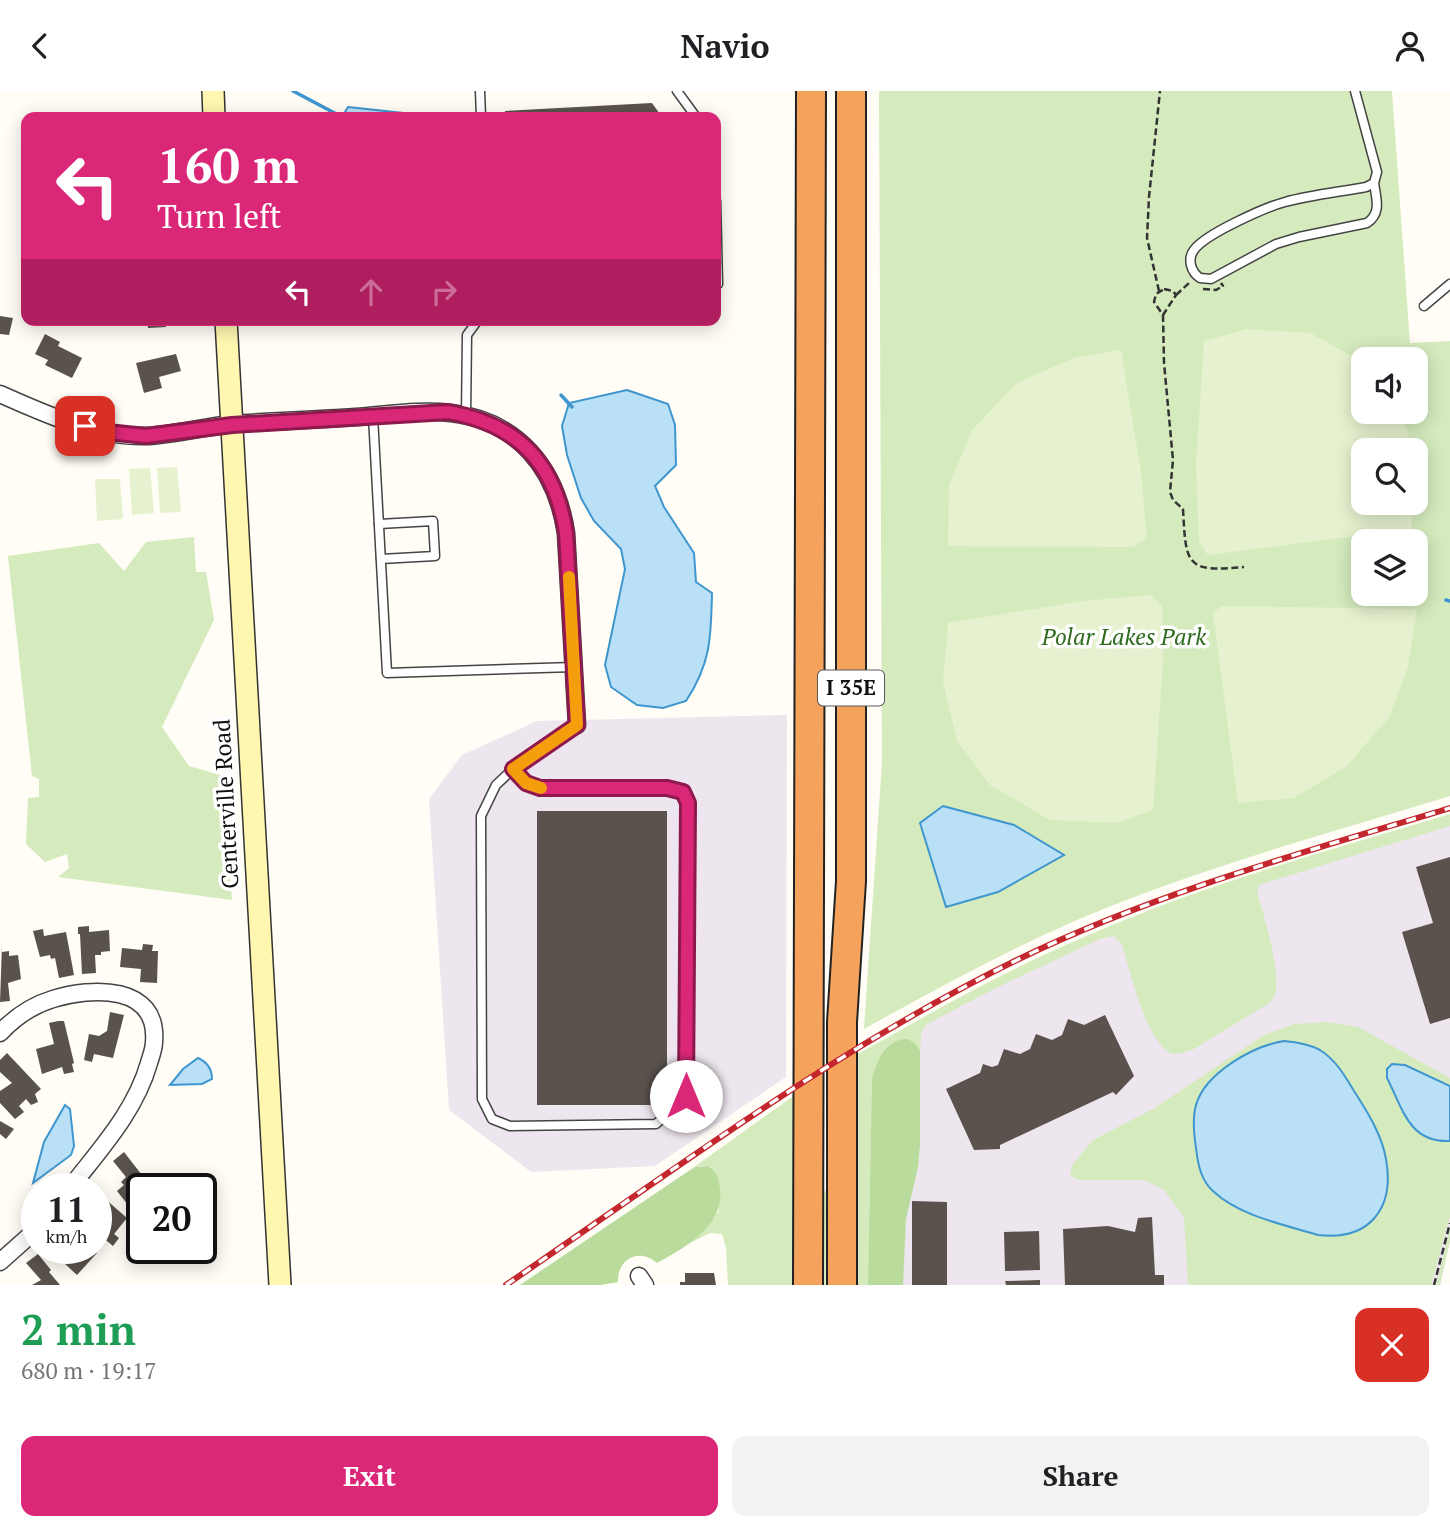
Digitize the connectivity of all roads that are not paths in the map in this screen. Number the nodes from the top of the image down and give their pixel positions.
1 (213, 91) edge
2 (480, 91) edge
3 (677, 91) edge
4 (811, 91) edge
5 (851, 91) edge
6 (1355, 91) edge
7 (214, 112) edge
8 (481, 112) edge
9 (692, 112) edge
10 (1374, 183) junction
11 (1450, 284) edge
12 (1424, 306) dead end
13 (226, 326) edge
14 (474, 326) edge
15 (0, 394) edge
16 (466, 415) junction
17 (373, 416) junction
18 (232, 425) junction
19 (379, 524) junction
20 (381, 559) junction
21 (574, 667) junction
22 (577, 725) joint
23 (513, 769) junction
24 (0, 1033) edge
25 (82, 1173) edge
26 (21, 1243) edge
27 (0, 1262) edge
28 (280, 1285) edge
29 (808, 1285) edge
30 (842, 1285) edge

1 - 7 main road
2 - 8 lane
3 - 9 lane
4 - 29 highway, I 35E
5 - 30 highway, I 35E
6 - 10 lane
10 - 10 lane
11 - 12 lane
13 - 18 main road, Centerville Road
14 - 16 lane
15 - 18 street
16 - 17 street
16 - 21 street
17 - 18 street
17 - 19 lane
18 - 28 main road, Centerville Road
19 - 20 lane
19 - 20 lane
20 - 21 lane
21 - 22 street
22 - 23 lane
23 - 23 lane
24 - 25 street
26 - 27 street

